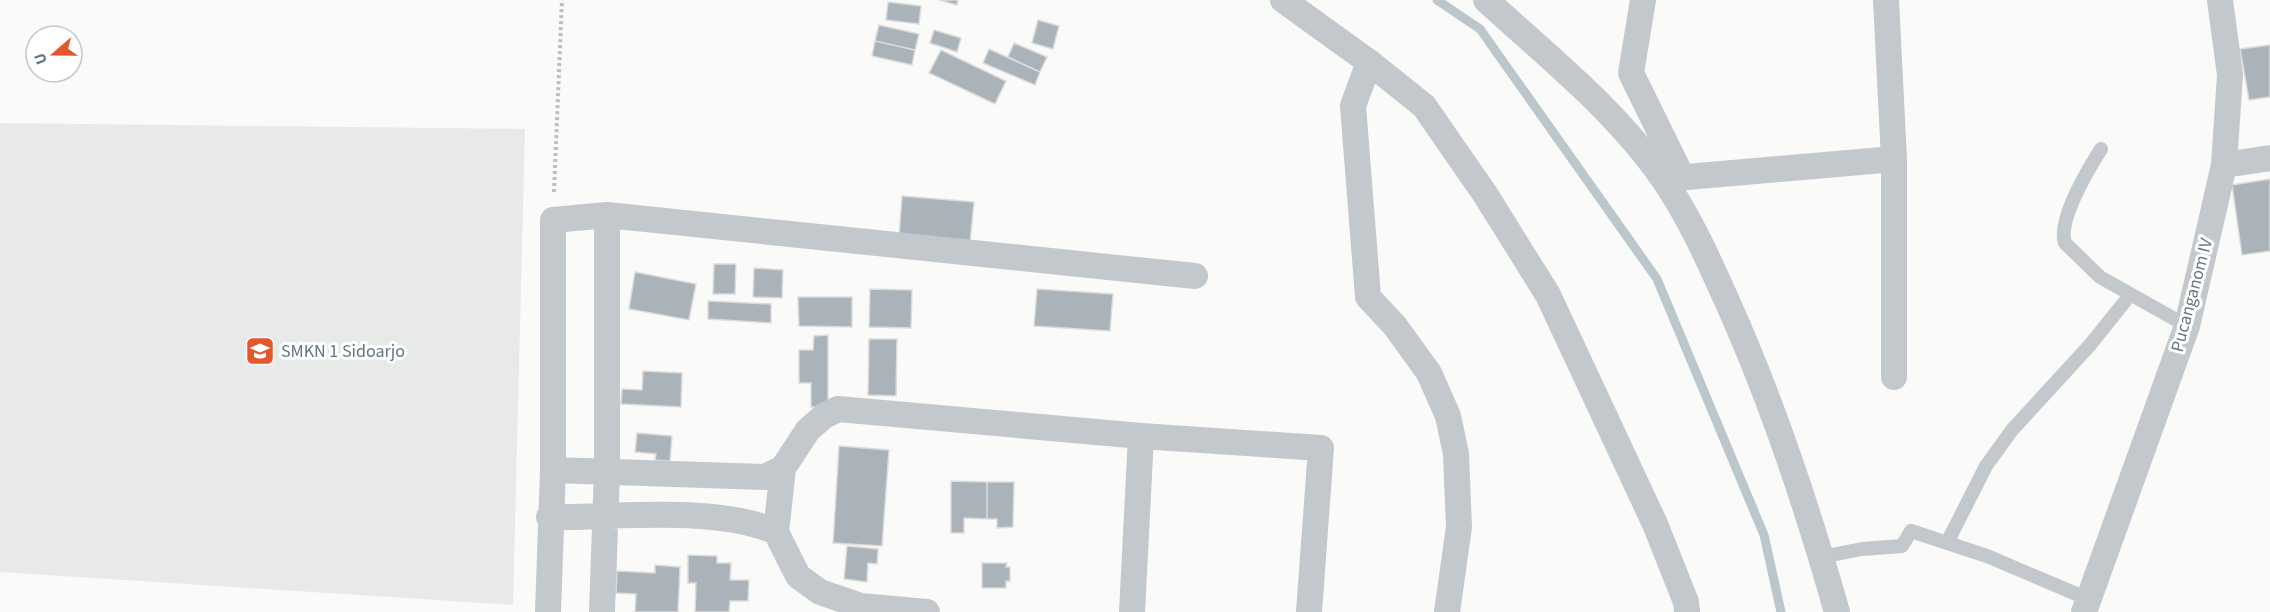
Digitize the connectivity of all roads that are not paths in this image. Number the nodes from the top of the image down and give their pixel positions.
1 (1282, 0) edge
2 (1486, 0) edge
3 (1643, 0) edge
4 (1886, 0) edge
5 (2220, 0) edge
6 (1369, 62) junction
7 (2101, 149) dead end
8 (2270, 158) edge
9 (1894, 159) junction
10 (2224, 165) junction
11 (1673, 178) junction
12 (607, 215) junction
13 (1195, 276) dead end
14 (2130, 295) junction
15 (2187, 326) junction
16 (1894, 377) dead end
17 (1141, 436) junction
18 (783, 468) junction
19 (553, 470) junction
20 (607, 471) junction
21 (549, 517) junction
22 (603, 518) junction
23 (776, 532) junction
24 (1947, 543) junction
25 (1821, 557) junction
26 (2086, 605) edge
27 (548, 612) edge
28 (602, 612) edge
29 (927, 612) edge
30 (1132, 612) edge
31 (1309, 612) edge
32 (1447, 612) edge
33 (1687, 612) edge
34 (1837, 612) edge

1 - 6 street
2 - 11 street
3 - 11 street
4 - 9 street
5 - 10 street, Pucanganom IV
6 - 32 street
6 - 33 street
7 - 14 lane
8 - 10 street
9 - 11 street
9 - 16 street
10 - 15 street, Pucanganom IV
11 - 25 street
12 - 13 street
12 - 19 street
12 - 20 street
14 - 15 lane
14 - 24 lane
15 - 26 street, Pucanganom IV
17 - 18 street
17 - 30 street
17 - 31 street
18 - 20 street
18 - 23 street
19 - 20 street
19 - 21 street
20 - 22 street
21 - 22 street
21 - 27 street
22 - 23 street
22 - 28 street
23 - 29 street
24 - 25 lane
24 - 26 lane
25 - 34 street

